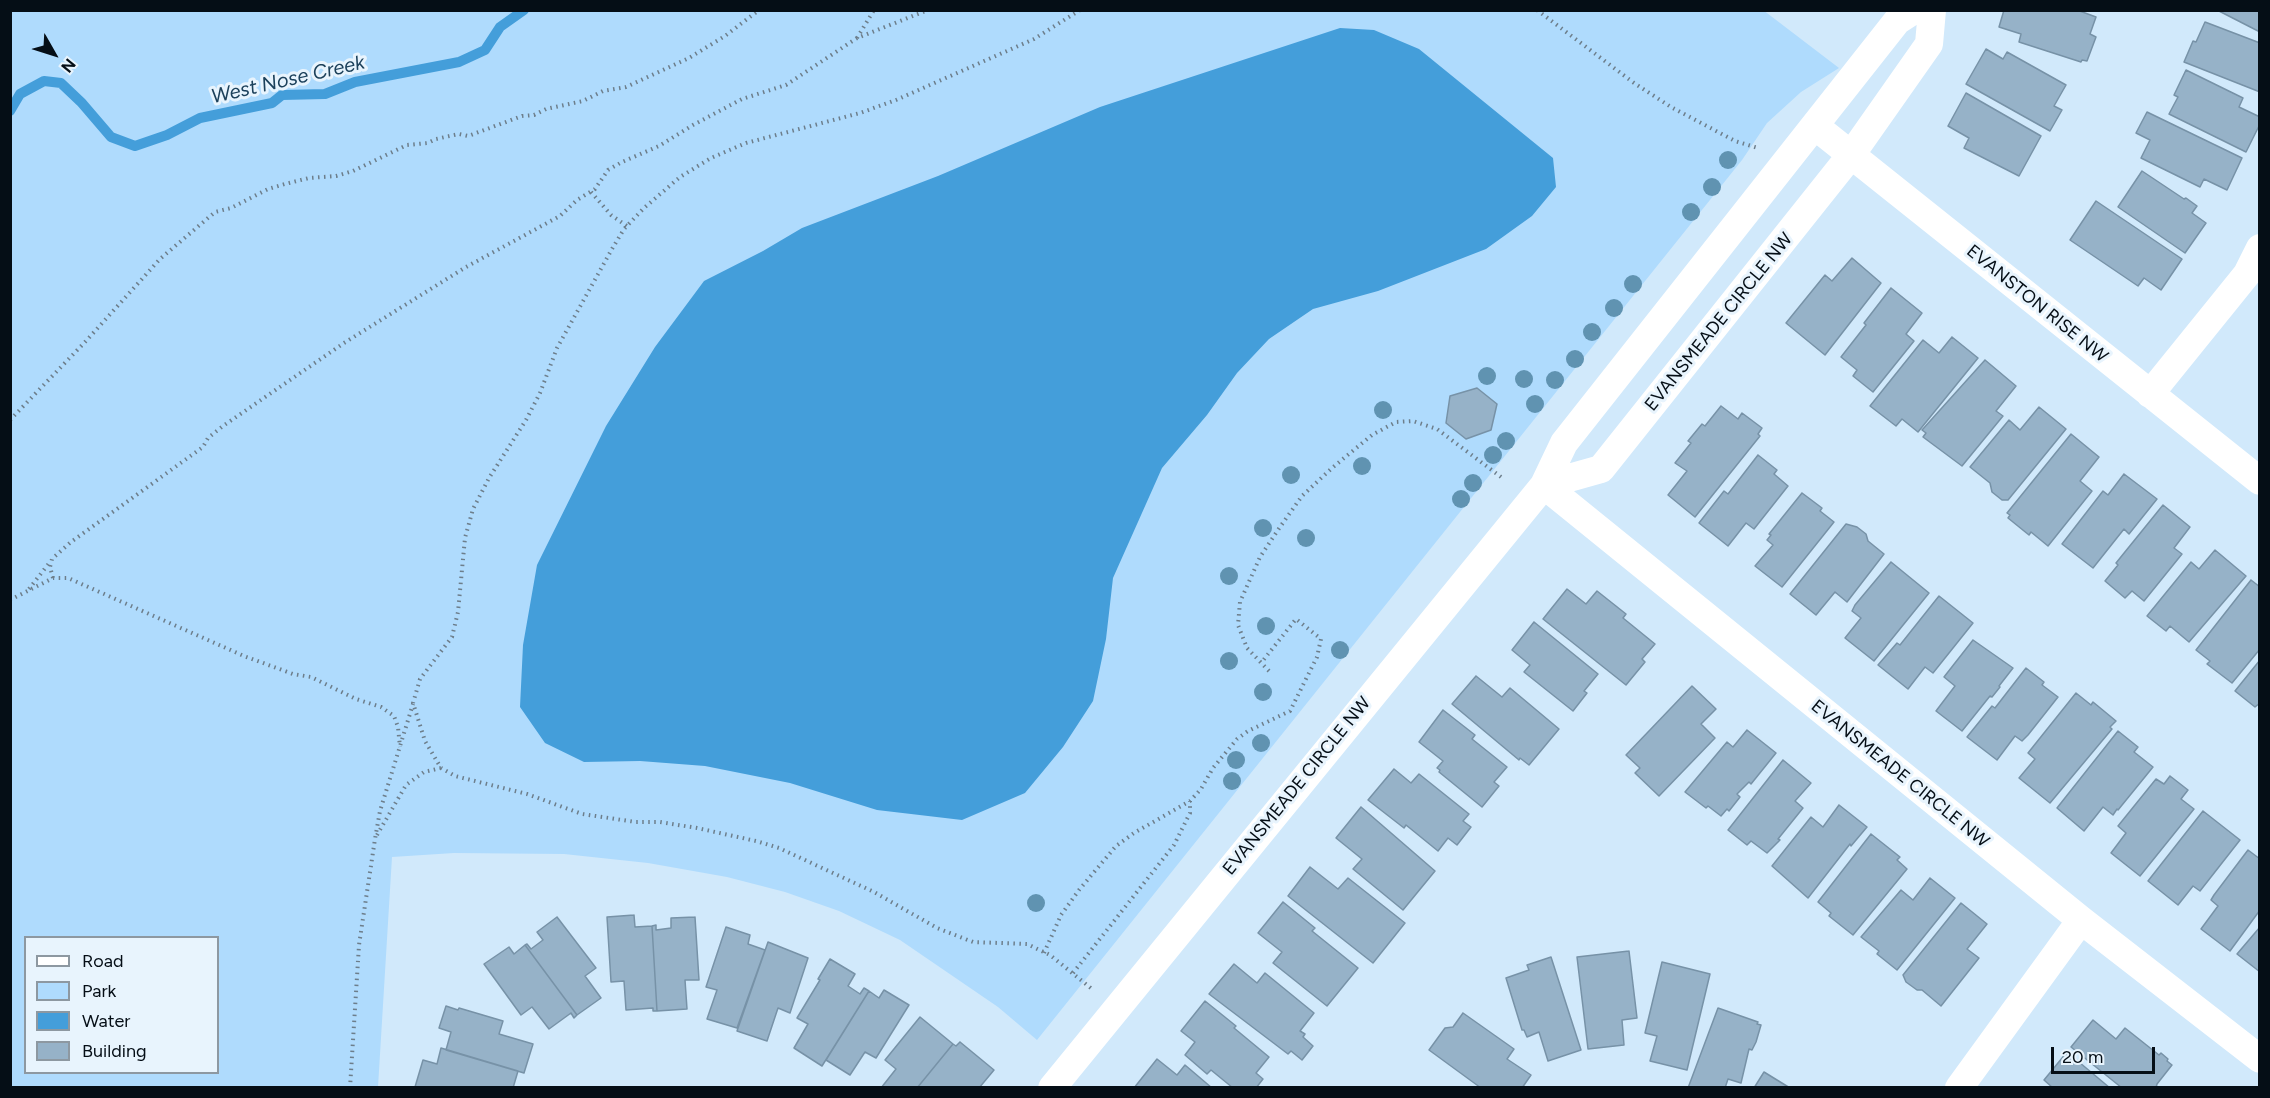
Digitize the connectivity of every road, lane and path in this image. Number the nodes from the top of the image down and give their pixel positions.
1 (759, 10) edge
2 (874, 10) edge
3 (928, 10) edge
4 (1080, 10) edge
5 (1538, 10) edge
6 (1914, 10) edge
7 (1932, 10) edge
8 (857, 38) junction
9 (1815, 126) junction
10 (1759, 148) dead end
11 (1851, 155) junction
12 (591, 192) junction
13 (627, 226) junction
14 (2259, 248) edge
15 (2150, 394) junction
16 (10, 420) edge
17 (1501, 477) dead end
18 (2259, 481) edge
19 (1544, 485) junction
20 (52, 559) junction
21 (53, 578) junction
22 (27, 591) junction
23 (10, 600) edge
24 (1262, 663) junction
25 (1269, 671) dead end
26 (413, 704) junction
27 (400, 747) junction
28 (441, 768) junction
29 (1190, 801) junction
30 (375, 839) junction
31 (2081, 920) junction
32 (1044, 953) junction
33 (1073, 973) junction
34 (1092, 989) dead end
35 (2259, 1059) edge
36 (350, 1088) edge
37 (1052, 1088) edge
38 (1959, 1088) edge

1 - 16 path
2 - 8 path
3 - 8 path
4 - 13 path
5 - 10 path
6 - 9 street, EVANSMEADE CIRCLE NW
7 - 11 street, EVANSMEADE CIRCLE NW
8 - 12 path
9 - 11 street, EVANSTON RISE NW
9 - 19 street, EVANSMEADE CIRCLE NW
11 - 15 street, EVANSTON RISE NW
11 - 19 street, EVANSMEADE CIRCLE NW
12 - 13 path
12 - 20 path
13 - 26 path
14 - 15 street
15 - 18 street, EVANSTON RISE NW
17 - 24 path
19 - 31 street, EVANSMEADE CIRCLE NW
19 - 37 street, EVANSMEADE CIRCLE NW
20 - 21 path
20 - 22 path
21 - 22 path
21 - 27 path
22 - 23 path
24 - 25 path
24 - 29 path
26 - 27 path
26 - 28 path
27 - 30 path
28 - 30 path
28 - 32 path
29 - 32 path
29 - 33 path
30 - 36 path
31 - 35 street, EVANSMEADE CIRCLE NW
31 - 38 street
32 - 33 path
33 - 34 path

